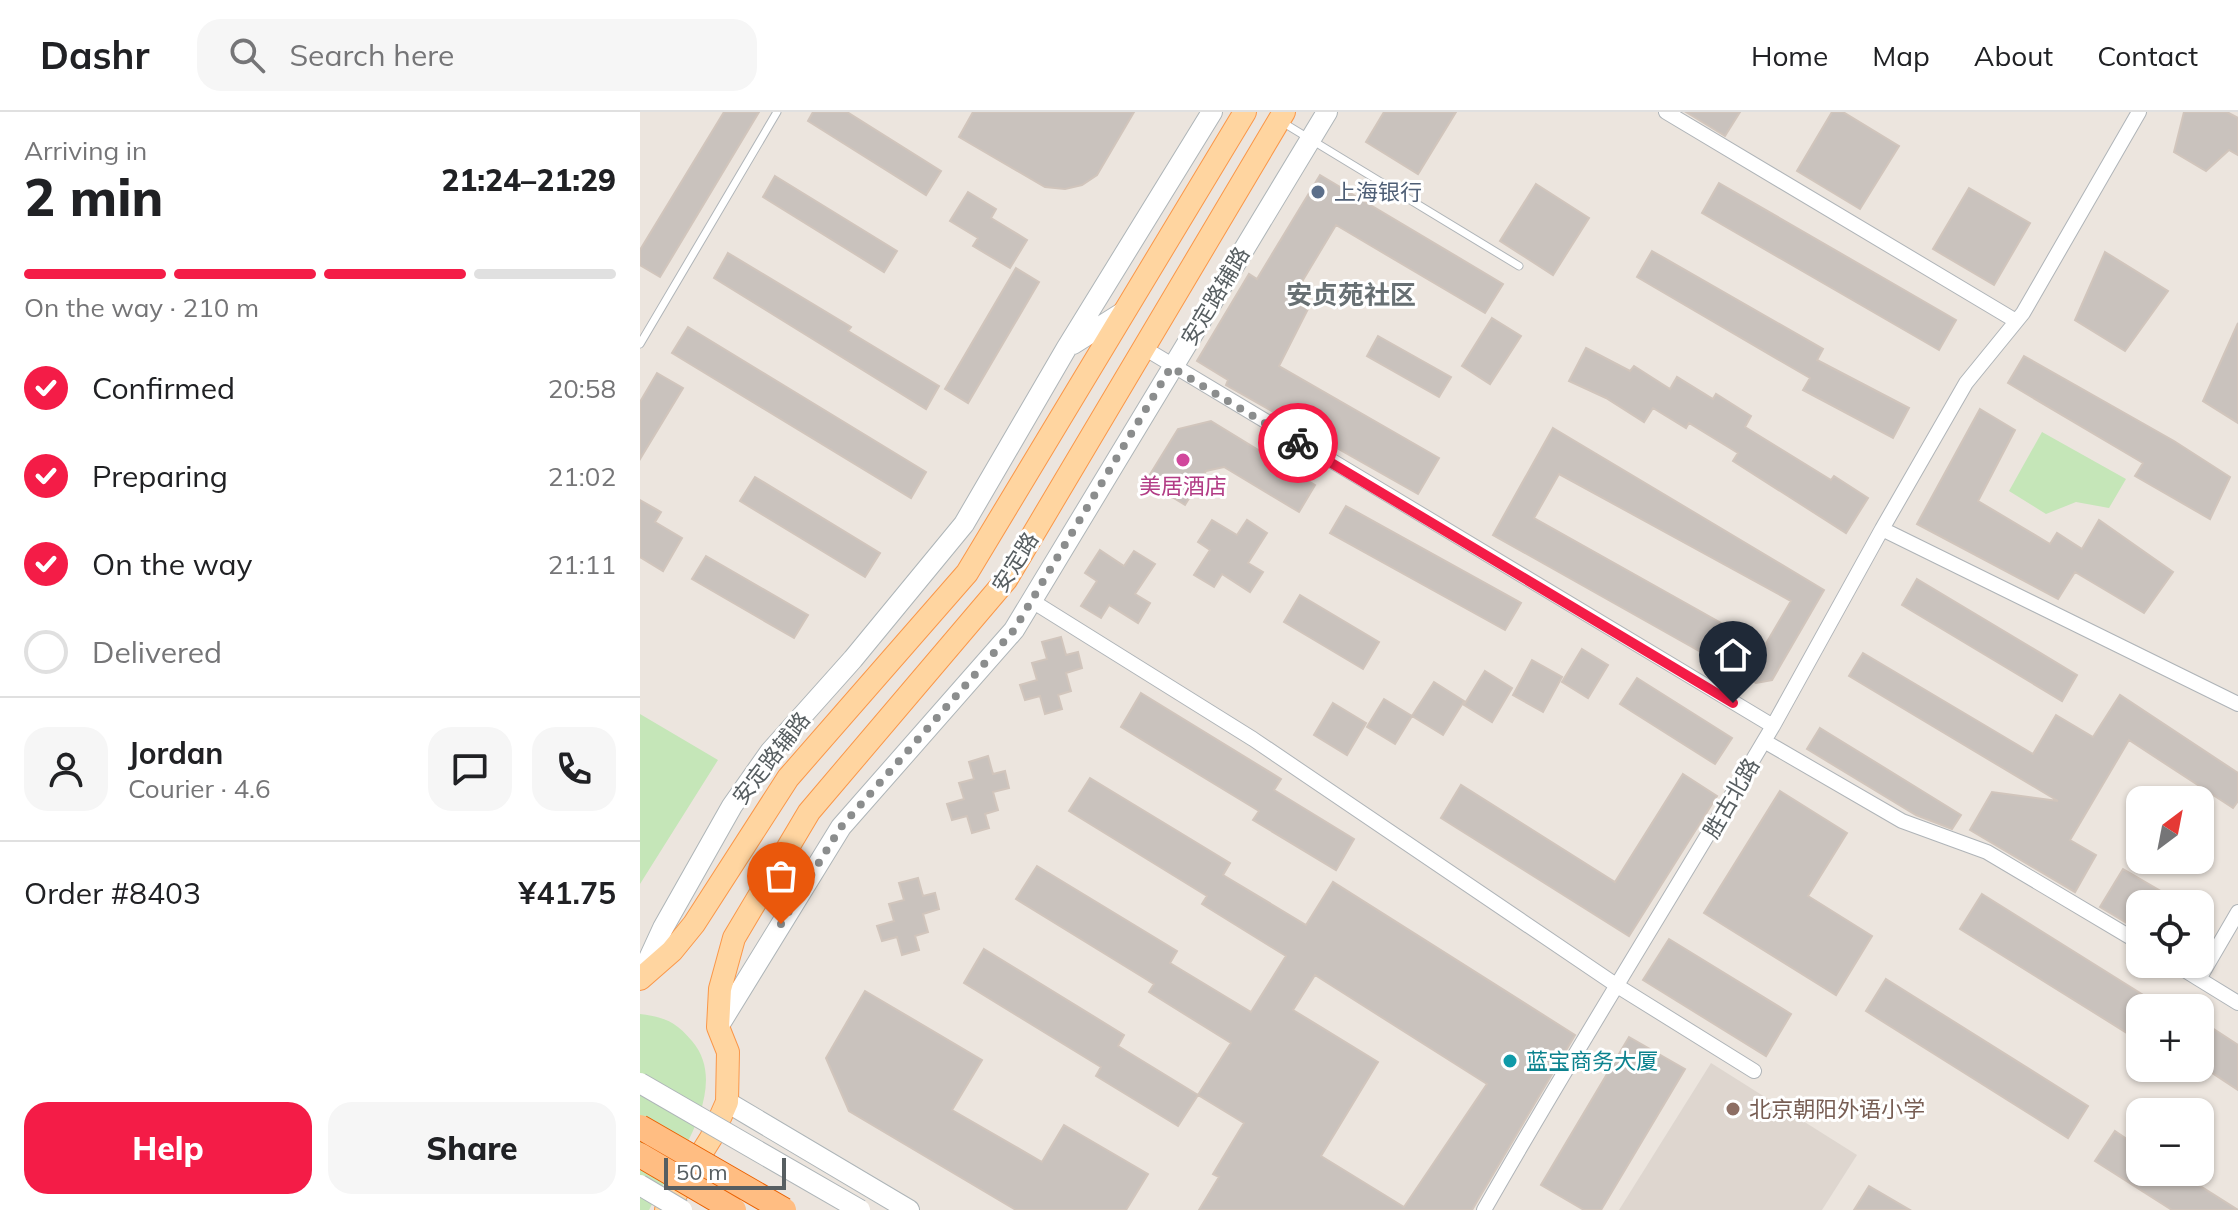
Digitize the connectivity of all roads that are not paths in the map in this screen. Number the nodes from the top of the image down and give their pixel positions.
1 (777, 112) edge
2 (1212, 112) edge
3 (1245, 112) edge
4 (1327, 112) edge
5 (1666, 112) edge
6 (2139, 112) edge
7 (1282, 116) edge
8 (1311, 138) junction
9 (1519, 266) dead end
10 (1122, 313) junction
11 (2016, 321) junction
12 (640, 344) edge
13 (1144, 348) junction
14 (1066, 349) junction
15 (1171, 367) junction
16 (1882, 529) junction
17 (1032, 601) junction
18 (2238, 704) edge
19 (1773, 726) junction
20 (1764, 741) junction
21 (2238, 912) edge
22 (2126, 935) edge
23 (640, 979) edge
24 (2199, 979) joint
25 (1619, 987) junction
26 (2238, 1003) edge
27 (718, 1027) junction
28 (1754, 1071) dead end
29 (640, 1083) edge
30 (727, 1102) junction
31 (640, 1127) edge
32 (640, 1155) edge
33 (640, 1185) edge
34 (666, 1210) edge
35 (682, 1210) edge
36 (734, 1210) edge
37 (784, 1210) edge
38 (860, 1210) edge
39 (909, 1210) edge
40 (1484, 1210) edge

1 - 12 lane
2 - 14 street, 安定路辅路
3 - 10 main road, 安定路
4 - 8 street, 安定路辅路
5 - 11 street
6 - 11 street, 胜古北路
7 - 8 lane
7 - 13 main road, 安定路
8 - 9 lane
8 - 15 street, 安定路辅路
10 - 14 street
10 - 23 main road, 安定路
11 - 16 street, 胜古北路
13 - 15 street
13 - 27 main road, 安定路
14 - 23 street, 安定路辅路
15 - 17 street, 安定路辅路
15 - 19 street
16 - 18 street
16 - 19 street, 胜古北路
17 - 25 street
17 - 27 street, 安定路辅路
19 - 20 street, 胜古北路
20 - 22 street
20 - 25 street, 胜古北路
21 - 24 street
24 - 26 street
25 - 28 street
25 - 40 street, 胜古北路
27 - 30 main road, 安定路
29 - 38 street, bridge
30 - 34 main road
30 - 39 street
31 - 37 highway, bridge
32 - 36 highway, bridge
33 - 35 street, bridge

